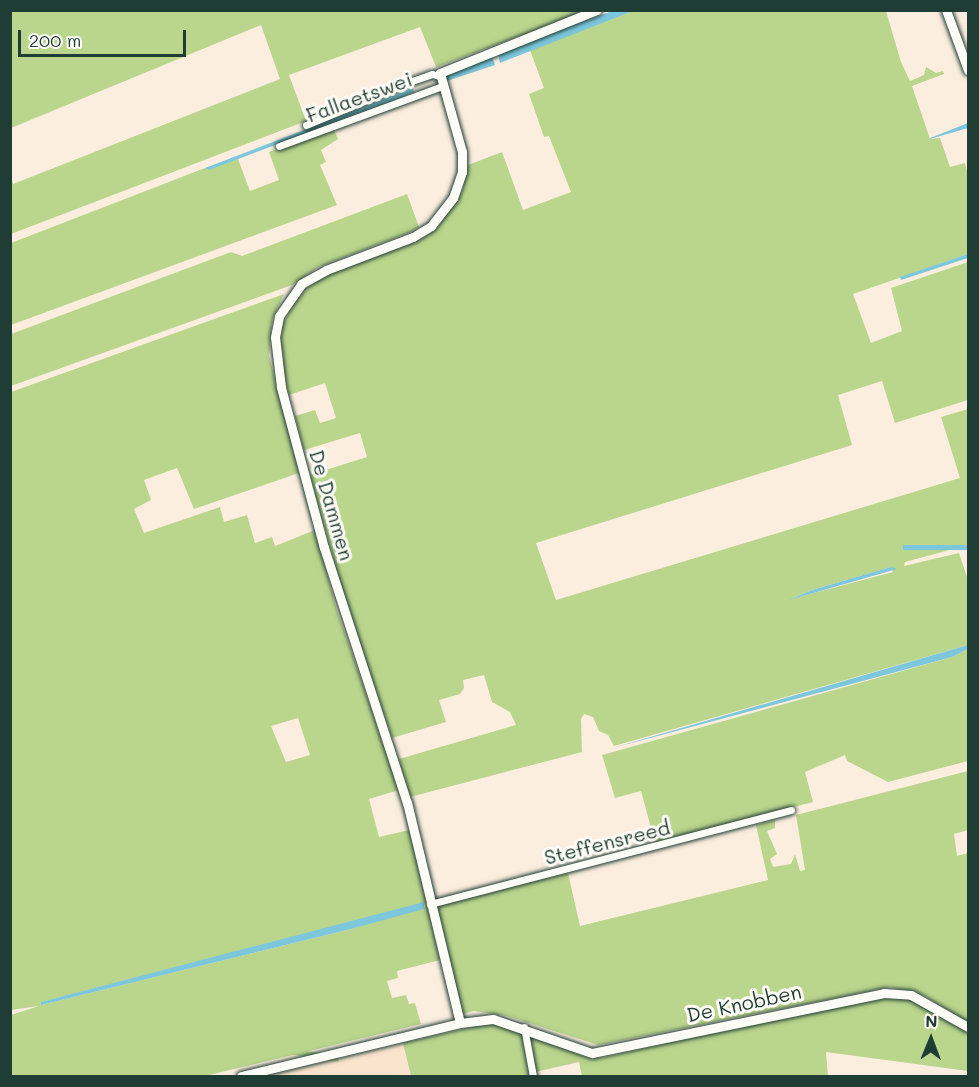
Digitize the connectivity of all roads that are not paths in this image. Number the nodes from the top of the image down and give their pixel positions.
1 (597, 10) edge
2 (946, 10) edge
3 (969, 70) edge
4 (439, 76) junction
5 (442, 86) junction
6 (306, 125) dead end
7 (279, 146) dead end
8 (791, 810) dead end
9 (430, 904) junction
10 (460, 1023) junction
11 (524, 1027) junction
12 (969, 1027) edge
13 (242, 1077) edge
14 (533, 1077) edge

1 - 4 street, Fallaetswei
2 - 3 street
4 - 5 street, Fallaetswei
4 - 6 street, Fallaetswei
5 - 7 street, Fallaetswei
5 - 9 street, De Dammen
8 - 9 street, Steffensreed
9 - 10 street, De Dammen
10 - 11 street, De Knobben
10 - 13 street, De Knobben
11 - 12 street, De Knobben
11 - 14 street

